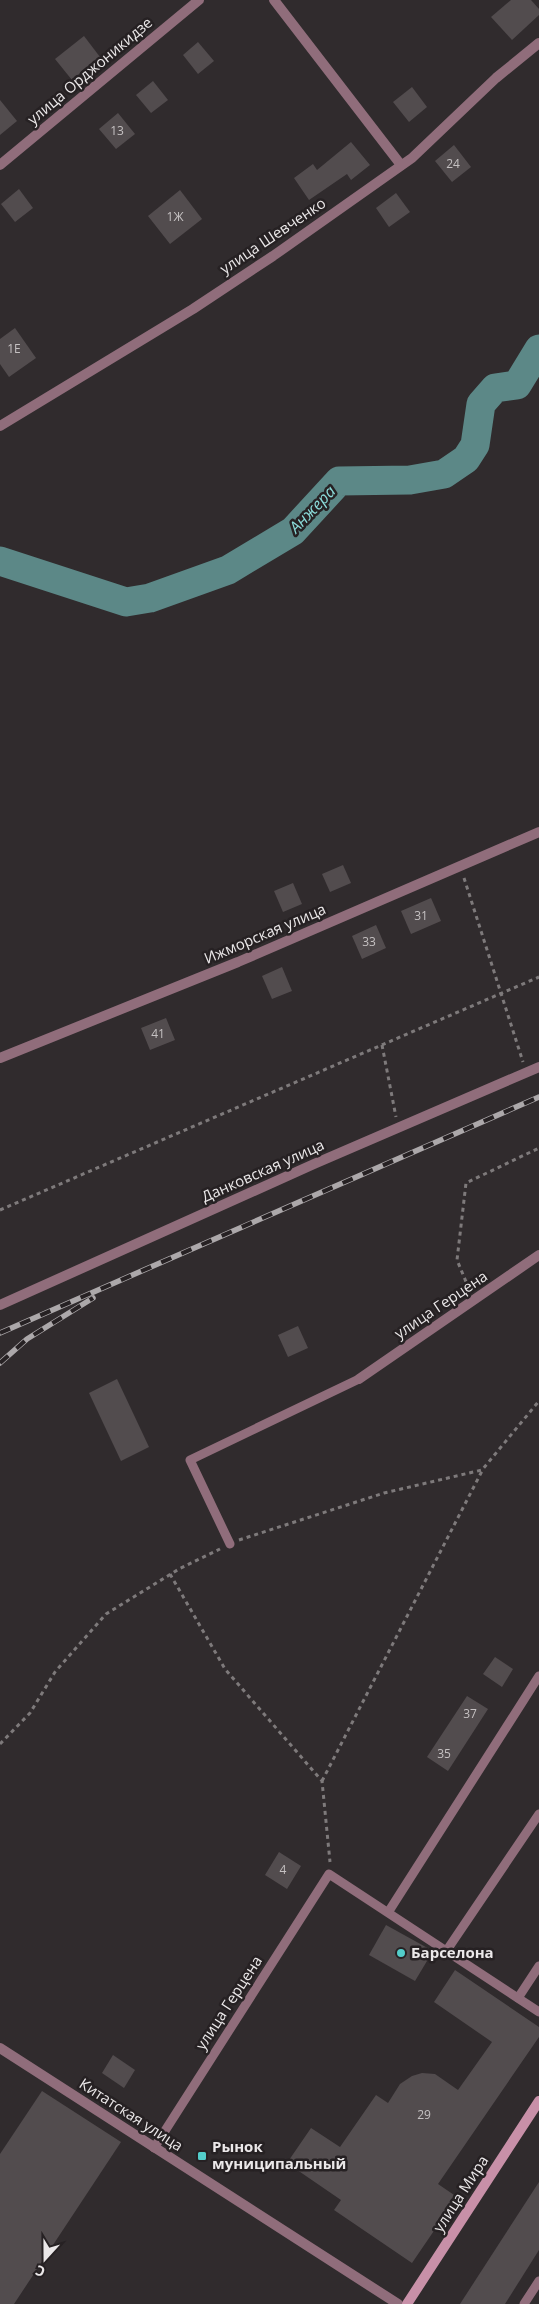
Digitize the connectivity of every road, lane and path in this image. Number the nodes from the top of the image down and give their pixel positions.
1 (199, 0) edge
2 (274, 0) edge
3 (539, 43) edge
4 (0, 165) edge
5 (402, 165) junction
6 (1, 423) edge
7 (539, 832) edge
8 (461, 866) junction
9 (539, 977) edge
10 (500, 994) junction
11 (382, 1045) junction
12 (0, 1058) edge
13 (539, 1067) edge
14 (526, 1072) junction
15 (398, 1127) junction
16 (539, 1148) edge
17 (0, 1210) edge
18 (539, 1255) edge
19 (474, 1300) junction
20 (0, 1305) edge
21 (359, 1379) joint
22 (539, 1401) edge
23 (482, 1470) junction
24 (230, 1544) junction
25 (170, 1574) junction
26 (539, 1676) edge
27 (0, 1744) edge
28 (322, 1782) junction
29 (539, 1814) edge
30 (330, 1874) junction
31 (389, 1911) junction
32 (447, 1950) junction
33 (539, 1966) edge
34 (518, 1998) junction
35 (539, 2012) edge
36 (0, 2048) edge
37 (539, 2101) edge
38 (154, 2148) junction
39 (539, 2281) edge
40 (398, 2304) edge
41 (407, 2304) edge
42 (524, 2304) edge

1 - 4 street, улица Орджоникидзе
2 - 5 street
3 - 5 street, улица Шевченко
5 - 6 street, улица Шевченко
7 - 8 street, Ижморская улица
8 - 10 path
8 - 12 street, Ижморская улица
9 - 10 path
10 - 11 path
10 - 14 path
11 - 15 path
11 - 17 path
13 - 14 street, Данковская улица
14 - 15 street, Данковская улица
15 - 20 street, Данковская улица
16 - 19 path
18 - 19 street, улица Герцена
19 - 21 street, улица Герцена
21 - 24 lane
22 - 23 path
23 - 24 path
23 - 28 path
24 - 25 path
25 - 27 path
25 - 28 path
26 - 31 lane
28 - 30 path
29 - 32 lane
30 - 31 lane
30 - 38 lane, улица Герцена
31 - 32 lane
32 - 34 lane
33 - 34 lane
34 - 35 lane
36 - 38 street, Китатская улица
37 - 41 main road, улица Мира
38 - 40 street, Китатская улица
39 - 42 lane

